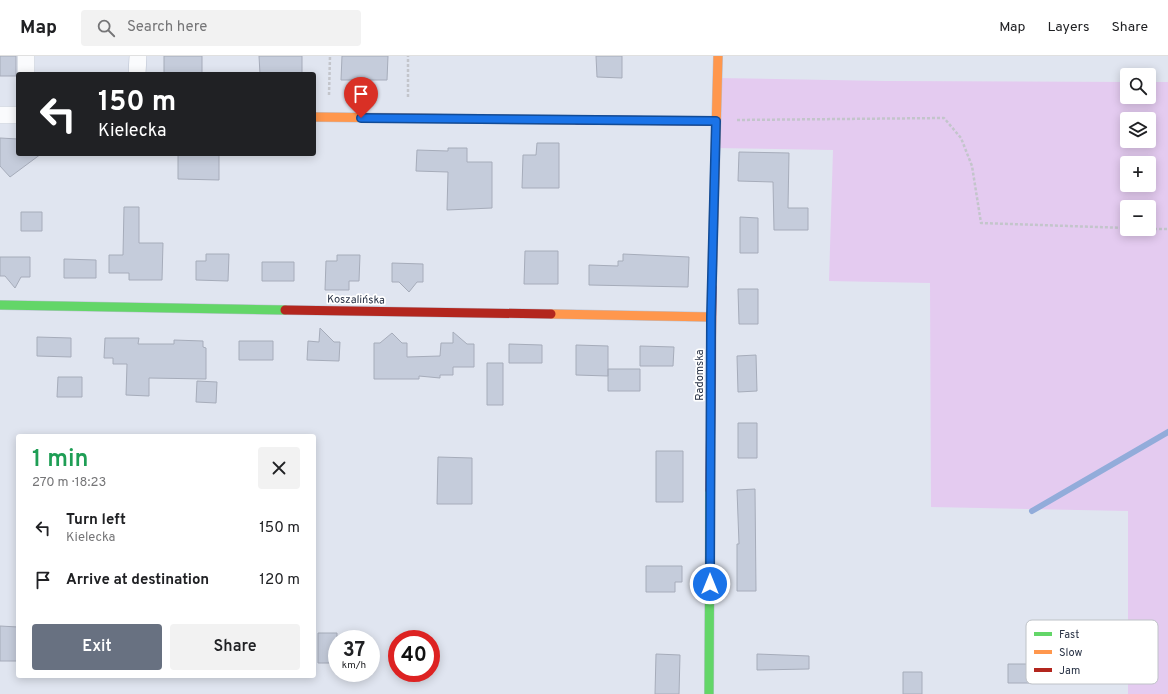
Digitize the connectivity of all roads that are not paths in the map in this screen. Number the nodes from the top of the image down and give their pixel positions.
1 (26, 56) edge
2 (138, 56) edge
3 (718, 56) edge
4 (26, 72) edge
5 (137, 72) edge
6 (0, 115) edge
7 (16, 115) edge
8 (316, 117) edge
9 (716, 121) junction
10 (0, 305) edge
11 (711, 317) junction
12 (709, 694) edge

1 - 4 street
2 - 5 street
3 - 9 street, Radomska
6 - 7 street
8 - 9 street
9 - 11 street, Radomska
10 - 11 street, Koszalińska
11 - 12 street, Radomska

